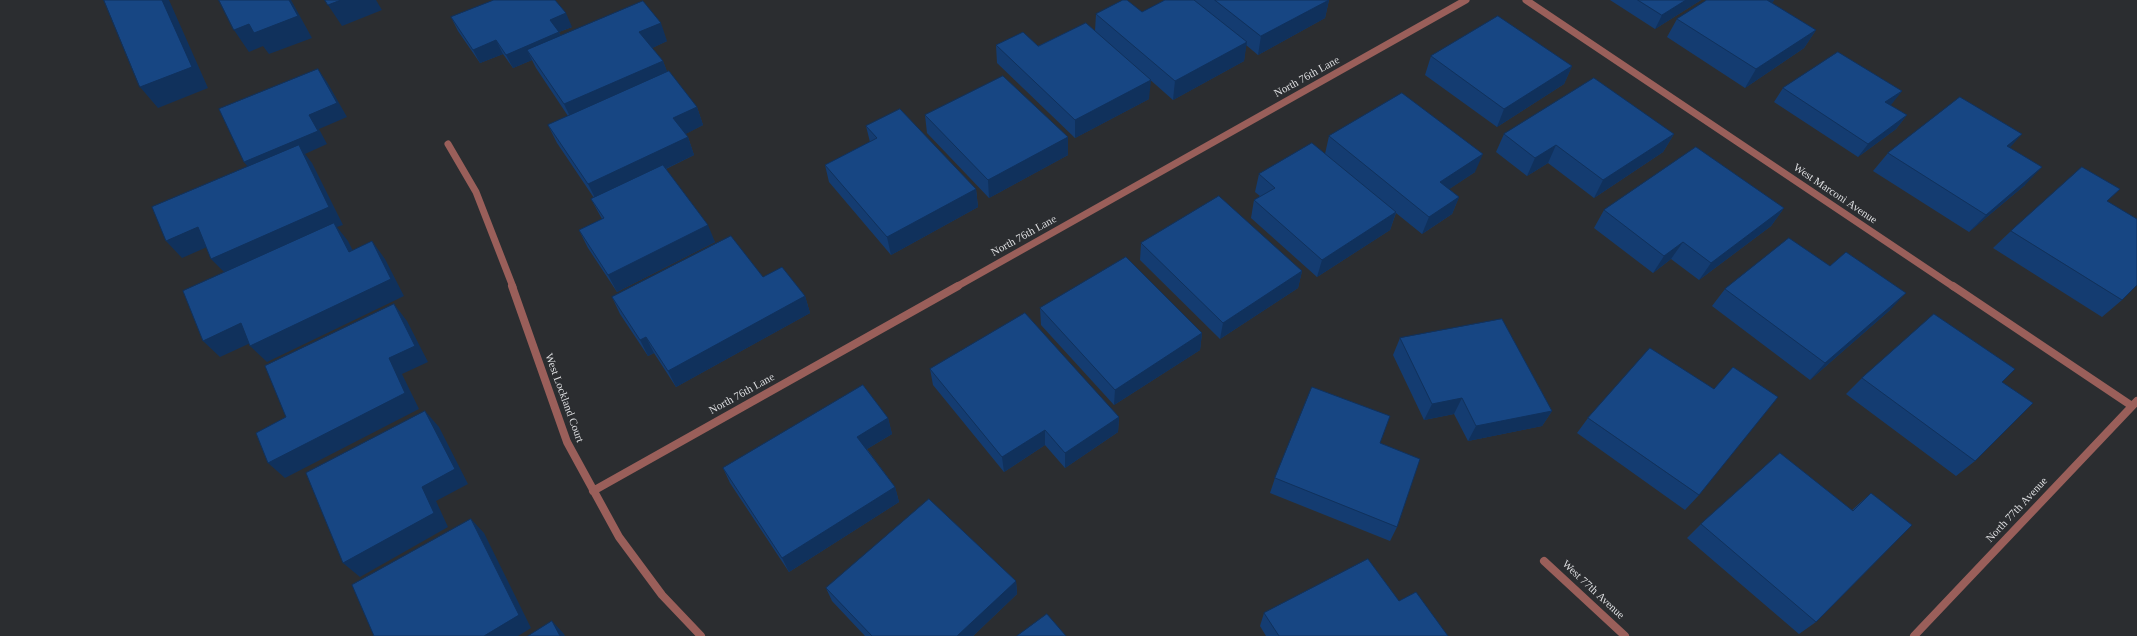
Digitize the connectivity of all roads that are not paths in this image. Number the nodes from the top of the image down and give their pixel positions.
1 (1466, 0) edge
2 (1526, 0) edge
3 (448, 144) dead end
4 (2134, 403) edge
5 (593, 491) junction
6 (1544, 561) dead end
7 (701, 636) edge
8 (1625, 636) edge
9 (1914, 636) edge

1 - 5 street, North 76th Lane
2 - 4 street, West Marconi Avenue
3 - 5 street, West Lockland Court
4 - 9 street, North 77th Avenue
5 - 7 street, West Lockland Court
6 - 8 street, West 77th Avenue

